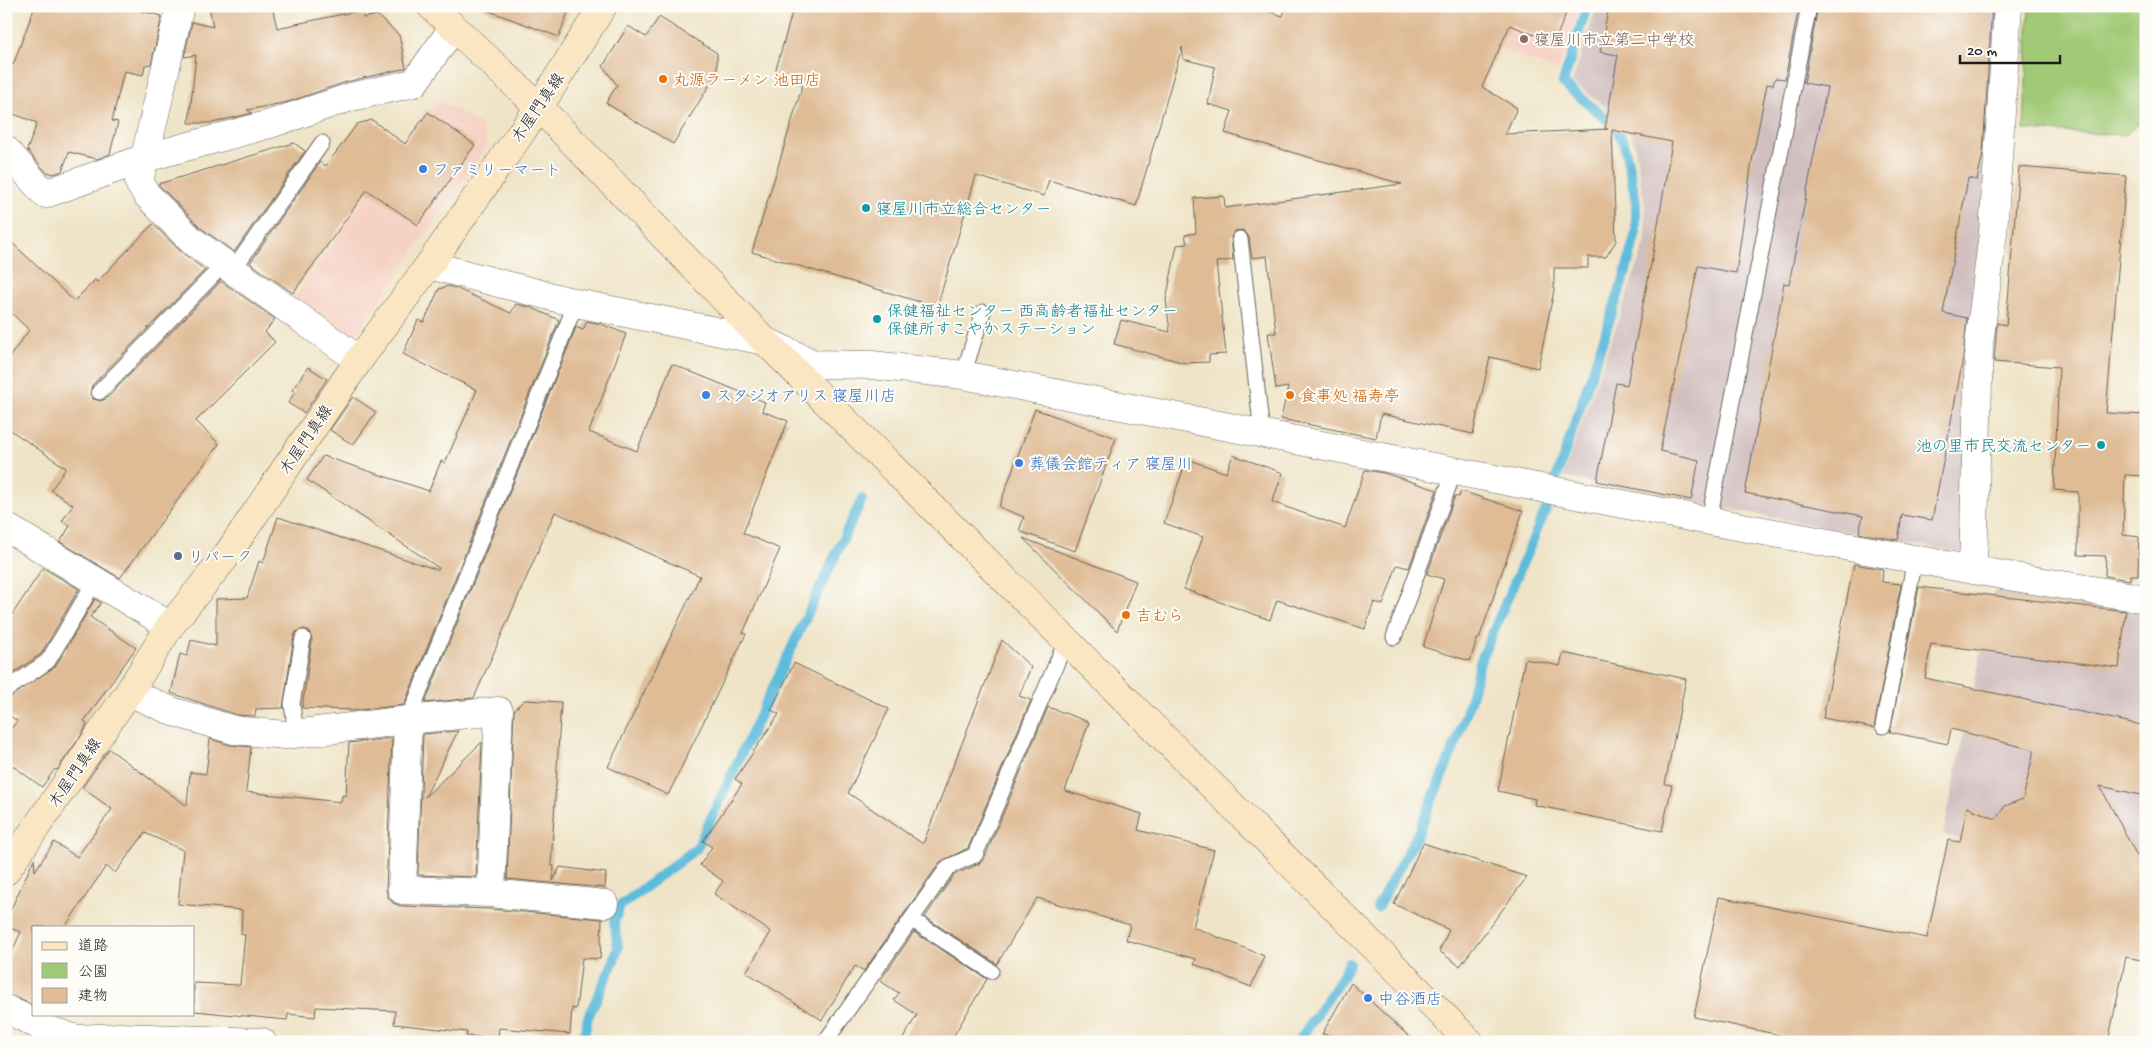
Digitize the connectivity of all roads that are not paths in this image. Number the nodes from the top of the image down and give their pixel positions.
1 (180, 6) edge
2 (431, 6) edge
3 (603, 6) edge
4 (1809, 6) edge
5 (2008, 6) edge
6 (453, 28) junction
7 (539, 107) junction
8 (322, 143) dead end
9 (6, 150) edge
10 (145, 158) junction
11 (1240, 239) dead end
12 (430, 265) junction
13 (228, 267) junction
14 (576, 303) junction
15 (983, 312) dead end
16 (765, 341) junction
17 (359, 360) junction
18 (963, 375) junction
19 (99, 392) dead end
20 (1262, 433) junction
21 (1454, 471) junction
22 (1709, 520) junction
23 (6, 527) edge
24 (1915, 559) junction
25 (1973, 570) junction
26 (95, 581) junction
27 (2146, 599) edge
28 (170, 626) junction
29 (1394, 637) dead end
30 (303, 638) dead end
31 (1066, 641) junction
32 (6, 690) edge
33 (129, 692) junction
34 (408, 720) junction
35 (1883, 726) dead end
36 (296, 734) junction
37 (6, 871) edge
38 (491, 893) junction
39 (605, 904) dead end
40 (911, 919) junction
41 (991, 971) dead end
42 (6, 1009) edge
43 (262, 1042) edge
44 (825, 1042) edge
45 (1470, 1042) edge

1 - 10 street
2 - 6 street
3 - 7 street, 木屋門真線
4 - 22 lane
5 - 25 street
6 - 7 street
6 - 10 street
7 - 12 street, 木屋門真線
7 - 16 street
8 - 13 lane
9 - 10 street
10 - 13 street
11 - 20 lane
12 - 14 street
12 - 17 street, 木屋門真線
13 - 17 street
13 - 19 lane
14 - 16 street
14 - 34 lane
15 - 18 lane
16 - 18 street
16 - 31 street
17 - 28 street, 木屋門真線
18 - 20 street
20 - 21 street
21 - 22 street
21 - 29 lane
22 - 24 street
23 - 26 street
24 - 25 street
24 - 35 lane
25 - 27 street
26 - 28 street
26 - 32 lane
28 - 33 street, 木屋門真線
30 - 36 lane
31 - 40 lane
31 - 45 street
33 - 36 street
33 - 37 street, 木屋門真線
34 - 36 street
34 - 38 street
34 - 38 street
38 - 39 street
40 - 41 lane
40 - 44 lane
42 - 43 street

